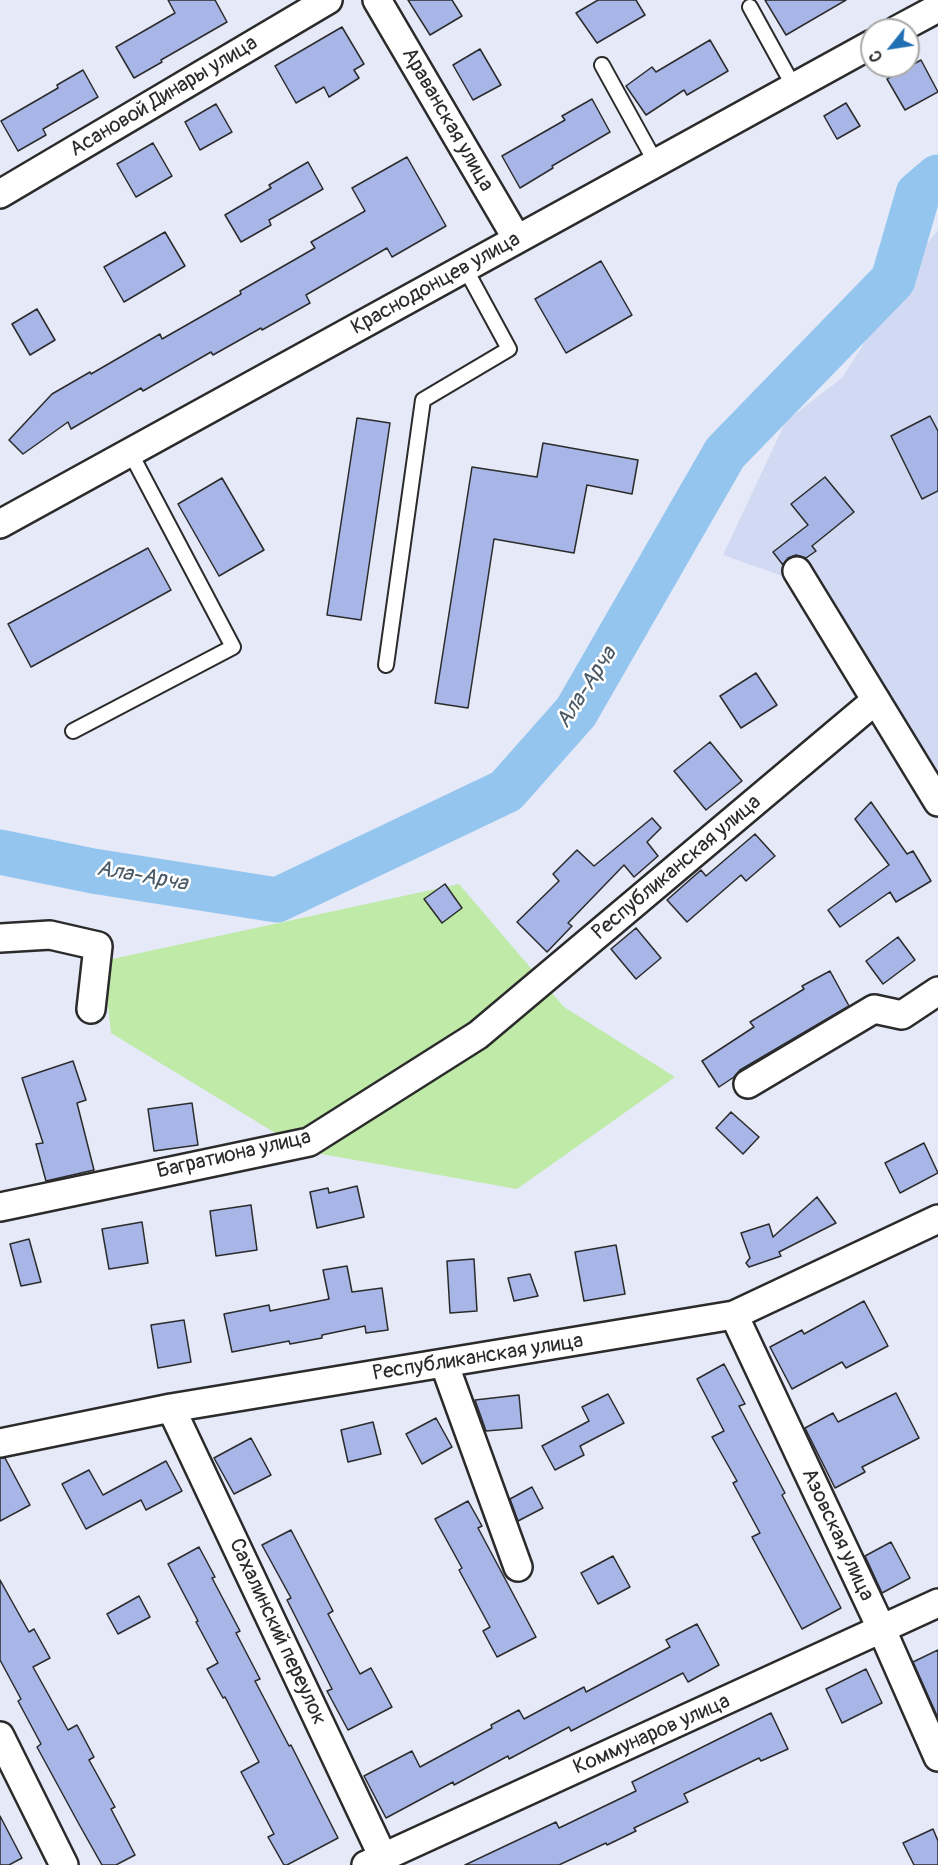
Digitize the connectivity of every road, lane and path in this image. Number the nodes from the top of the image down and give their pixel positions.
1 (328, 0) edge
2 (377, 0) edge
3 (750, 7) dead end
4 (925, 8) edge
5 (912, 18) edge
6 (860, 51) edge
7 (602, 65) dead end
8 (794, 87) junction
9 (656, 162) junction
10 (0, 194) edge
11 (517, 239) junction
12 (465, 268) junction
13 (130, 452) junction
14 (0, 524) edge
15 (797, 571) dead end
16 (386, 665) dead end
17 (876, 700) junction
18 (73, 730) dead end
19 (938, 802) edge
20 (0, 938) edge
21 (938, 991) edge
22 (91, 1009) dead end
23 (478, 1035) joint
24 (748, 1084) dead end
25 (0, 1207) edge
26 (938, 1219) edge
27 (734, 1315) junction
28 (444, 1363) junction
29 (171, 1408) junction
30 (0, 1443) edge
31 (518, 1567) dead end
32 (938, 1603) edge
33 (882, 1630) junction
34 (0, 1736) edge
35 (938, 1757) edge
36 (374, 1861) edge
37 (64, 1865) edge

1 - 10 street, Асановой Динары улица
2 - 11 street, Араванская улица
3 - 8 lane
4 - 5 street
6 - 8 street, Краснодонцев улица
7 - 9 lane
8 - 9 street, Краснодонцев улица
9 - 11 street, Краснодонцев улица
11 - 12 street, Краснодонцев улица
12 - 13 street, Краснодонцев улица
12 - 16 lane
13 - 14 street, Краснодонцев улица
13 - 18 lane
15 - 17 street
17 - 19 street
17 - 23 street, Республиканская улица
20 - 22 street
21 - 24 street
23 - 25 street, Багратиона улица
26 - 27 street, Республиканская улица
27 - 28 street, Республиканская улица
27 - 33 street, Азовская улица
28 - 29 street, Республиканская улица
28 - 31 street
29 - 30 street, Республиканская улица
29 - 36 street, Сахалинский переулок
32 - 33 street, Коммунаров улица
33 - 35 street, Азовская улица
33 - 36 street, Коммунаров улица
34 - 37 street

